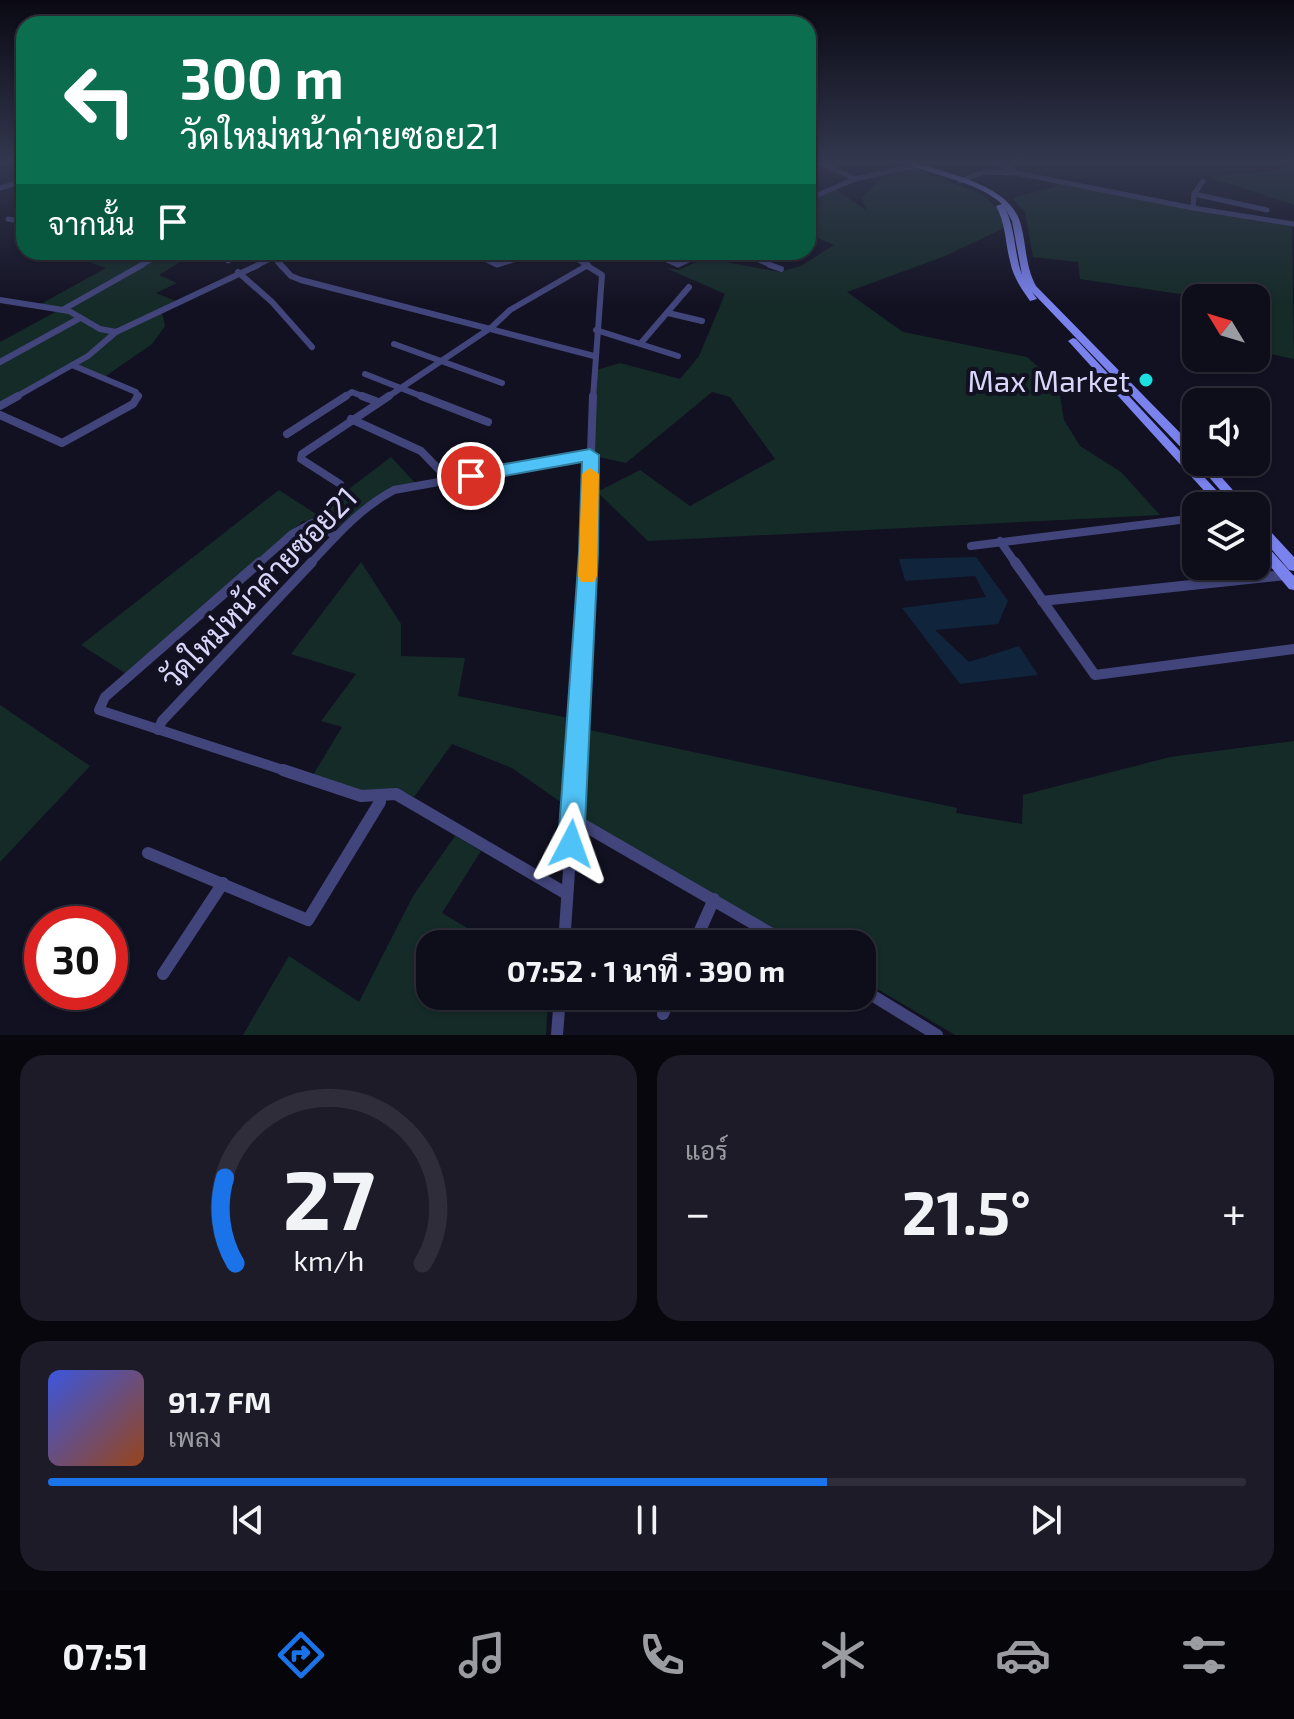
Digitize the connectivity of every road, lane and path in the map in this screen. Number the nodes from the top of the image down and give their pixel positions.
1 (1003, 209) edge
2 (1201, 209) edge
3 (1264, 209) edge
4 (1267, 210) dead end
5 (1010, 216) junction
6 (8, 219) dead end
7 (16, 220) edge
8 (1294, 224) edge
9 (150, 260) edge
10 (261, 260) edge
11 (277, 260) edge
12 (487, 260) edge
13 (513, 260) edge
14 (580, 260) edge
15 (669, 260) edge
16 (689, 260) edge
17 (759, 260) edge
18 (588, 265) junction
19 (781, 269) dead end
20 (238, 272) junction
21 (689, 287) dead end
22 (0, 300) edge
23 (63, 310) junction
24 (668, 313) junction
25 (80, 318) junction
26 (702, 321) dead end
27 (492, 327) junction
28 (596, 330) junction
29 (116, 332) junction
30 (641, 343) junction
31 (394, 344) dead end
32 (312, 347) dead end
33 (594, 356) junction
34 (678, 356) dead end
35 (441, 361) junction
36 (0, 362) edge
37 (72, 365) junction
38 (365, 374) dead end
39 (502, 383) dead end
40 (400, 387) junction
41 (378, 402) junction
42 (0, 406) edge
43 (0, 415) edge
44 (351, 419) junction
45 (488, 422) dead end
46 (287, 434) dead end
47 (1182, 442) edge
48 (590, 455) junction
49 (1214, 476) edge
50 (449, 480) junction
51 (340, 484) dead end
52 (1212, 492) edge
53 (1229, 492) edge
54 (1182, 520) edge
55 (336, 536) junction
56 (1000, 541) junction
57 (1270, 543) edge
58 (971, 546) dead end
59 (1270, 557) edge
60 (1291, 572) edge
61 (1042, 601) junction
62 (1294, 649) edge
63 (158, 730) junction
64 (380, 796) junction
65 (573, 819) junction
66 (148, 853) dead end
67 (223, 883) junction
68 (567, 894) junction
69 (714, 899) junction
70 (565, 930) edge
71 (700, 930) edge
72 (766, 930) edge
73 (163, 974) dead end
74 (876, 998) edge
75 (559, 1010) edge
76 (665, 1010) edge
77 (663, 1014) dead end
78 (557, 1035) edge
79 (937, 1035) edge

1 - 5 main road
2 - 8 street
3 - 4 street
5 - 47 main road
5 - 52 main road
6 - 7 street
9 - 23 street
10 - 20 street
11 - 27 street
12 - 13 street
14 - 18 street
15 - 16 street
17 - 19 street
18 - 27 street
18 - 28 street
20 - 29 street
20 - 32 street
21 - 24 street
22 - 23 street
23 - 25 street
24 - 26 street
24 - 30 street
25 - 29 street
25 - 36 street
27 - 33 street
27 - 35 street
28 - 30 street
28 - 33 street
29 - 37 street
30 - 34 street
31 - 35 street
33 - 48 street
35 - 39 street
35 - 40 street
37 - 42 street
37 - 43 street
38 - 40 street
40 - 41 street
40 - 45 street
41 - 44 street
41 - 46 street
44 - 50 street
44 - 51 street
48 - 50 street, วัดใหม่หน้าค่ายซอย21
48 - 65 street
49 - 53 main road
50 - 55 street, วัดใหม่หน้าค่ายซอย21
54 - 56 street
55 - 63 street, วัดใหม่หน้าค่ายซอย21
55 - 63 street
56 - 58 street
56 - 61 street
57 - 60 main road
59 - 60 main road
60 - 61 street
61 - 62 street
63 - 64 street
64 - 67 street
64 - 68 street
65 - 68 street
65 - 69 street
66 - 67 street
67 - 73 street
68 - 70 street
69 - 71 street
69 - 72 street
74 - 79 street
75 - 78 street
76 - 77 street

